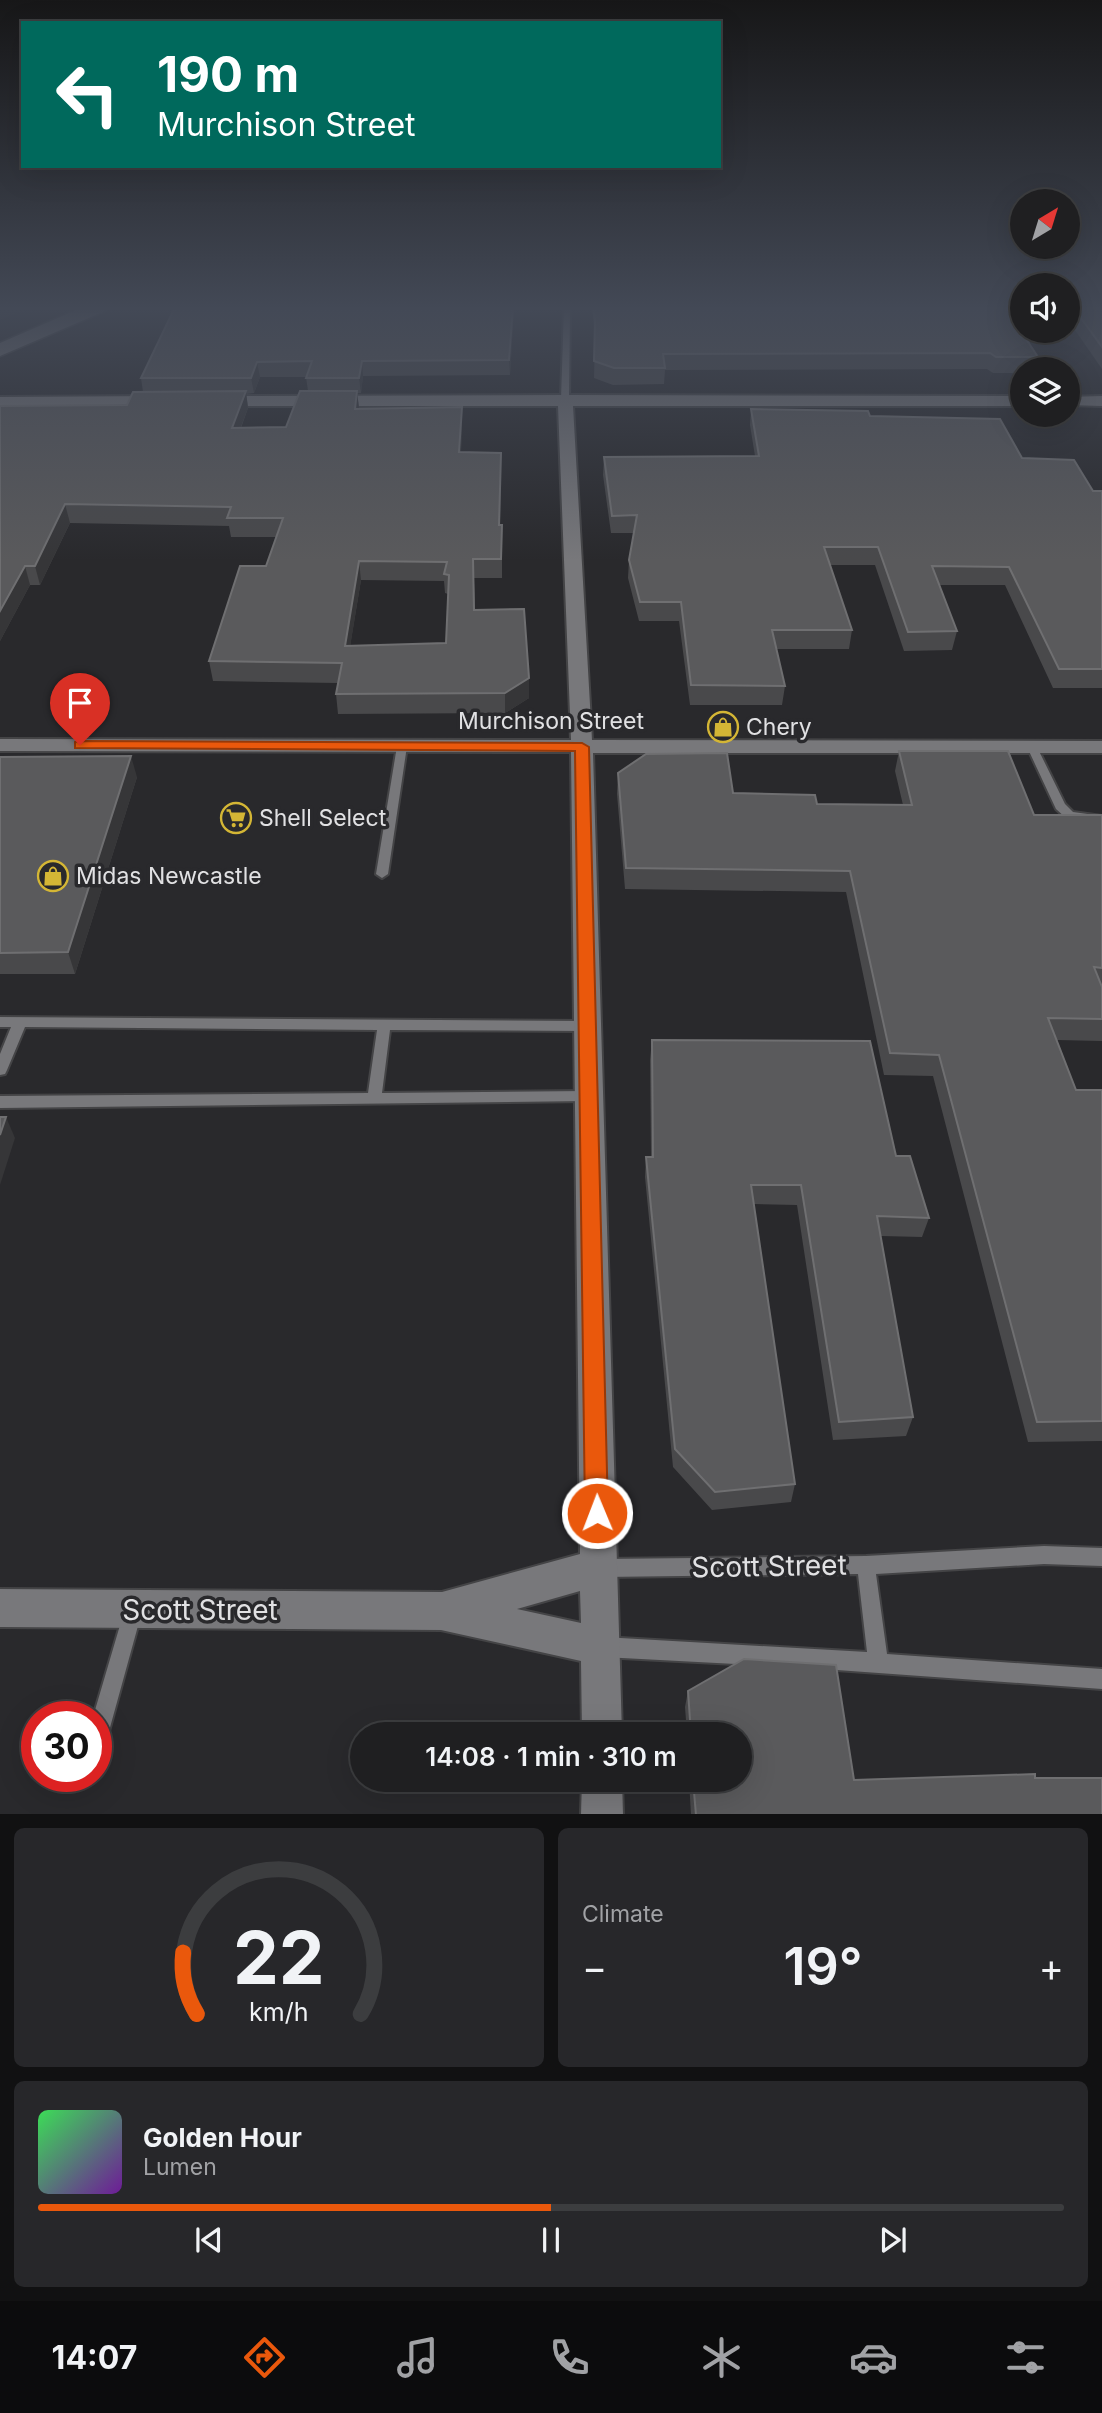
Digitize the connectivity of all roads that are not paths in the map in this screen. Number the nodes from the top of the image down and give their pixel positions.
1 (565, 392) edge
2 (565, 399) junction
3 (1010, 401) edge
4 (1080, 401) edge
5 (1102, 401) edge
6 (0, 402) edge
7 (0, 745) edge
8 (402, 746) junction
9 (582, 747) junction
10 (1102, 747) edge
11 (1033, 749) junction
12 (1102, 820) edge
13 (382, 874) dead end
14 (0, 1021) edge
15 (20, 1022) junction
16 (384, 1025) junction
17 (586, 1026) junction
18 (0, 1070) edge
19 (587, 1096) junction
20 (374, 1098) junction
21 (0, 1102) edge
22 (1102, 1557) edge
23 (866, 1565) junction
24 (598, 1568) junction
25 (0, 1608) edge
26 (133, 1610) junction
27 (441, 1611) junction
28 (602, 1647) junction
29 (878, 1663) junction
30 (1102, 1679) edge
31 (107, 1701) edge
32 (602, 1722) edge
33 (602, 1792) edge
34 (602, 1814) edge

1 - 2 lane
2 - 3 street
2 - 6 street
2 - 9 street
4 - 5 street
7 - 8 street, Murchison Street
8 - 9 street, Murchison Street
8 - 13 lane
9 - 11 street, Murchison Street
9 - 17 street
10 - 11 street, Murchison Street
11 - 12 lane
14 - 15 lane
15 - 16 lane
15 - 18 lane
16 - 17 lane
16 - 20 lane
17 - 19 street
19 - 20 lane
19 - 24 street
20 - 21 lane
22 - 23 lane, Scott Street
23 - 24 lane, Scott Street
23 - 29 lane
24 - 27 street, Scott Street
24 - 28 street
25 - 26 street, Scott Street
26 - 27 street, Scott Street
26 - 31 lane
27 - 28 street, Scott Street
28 - 29 lane, Scott Street
28 - 32 street
29 - 30 lane, Scott Street
33 - 34 street

